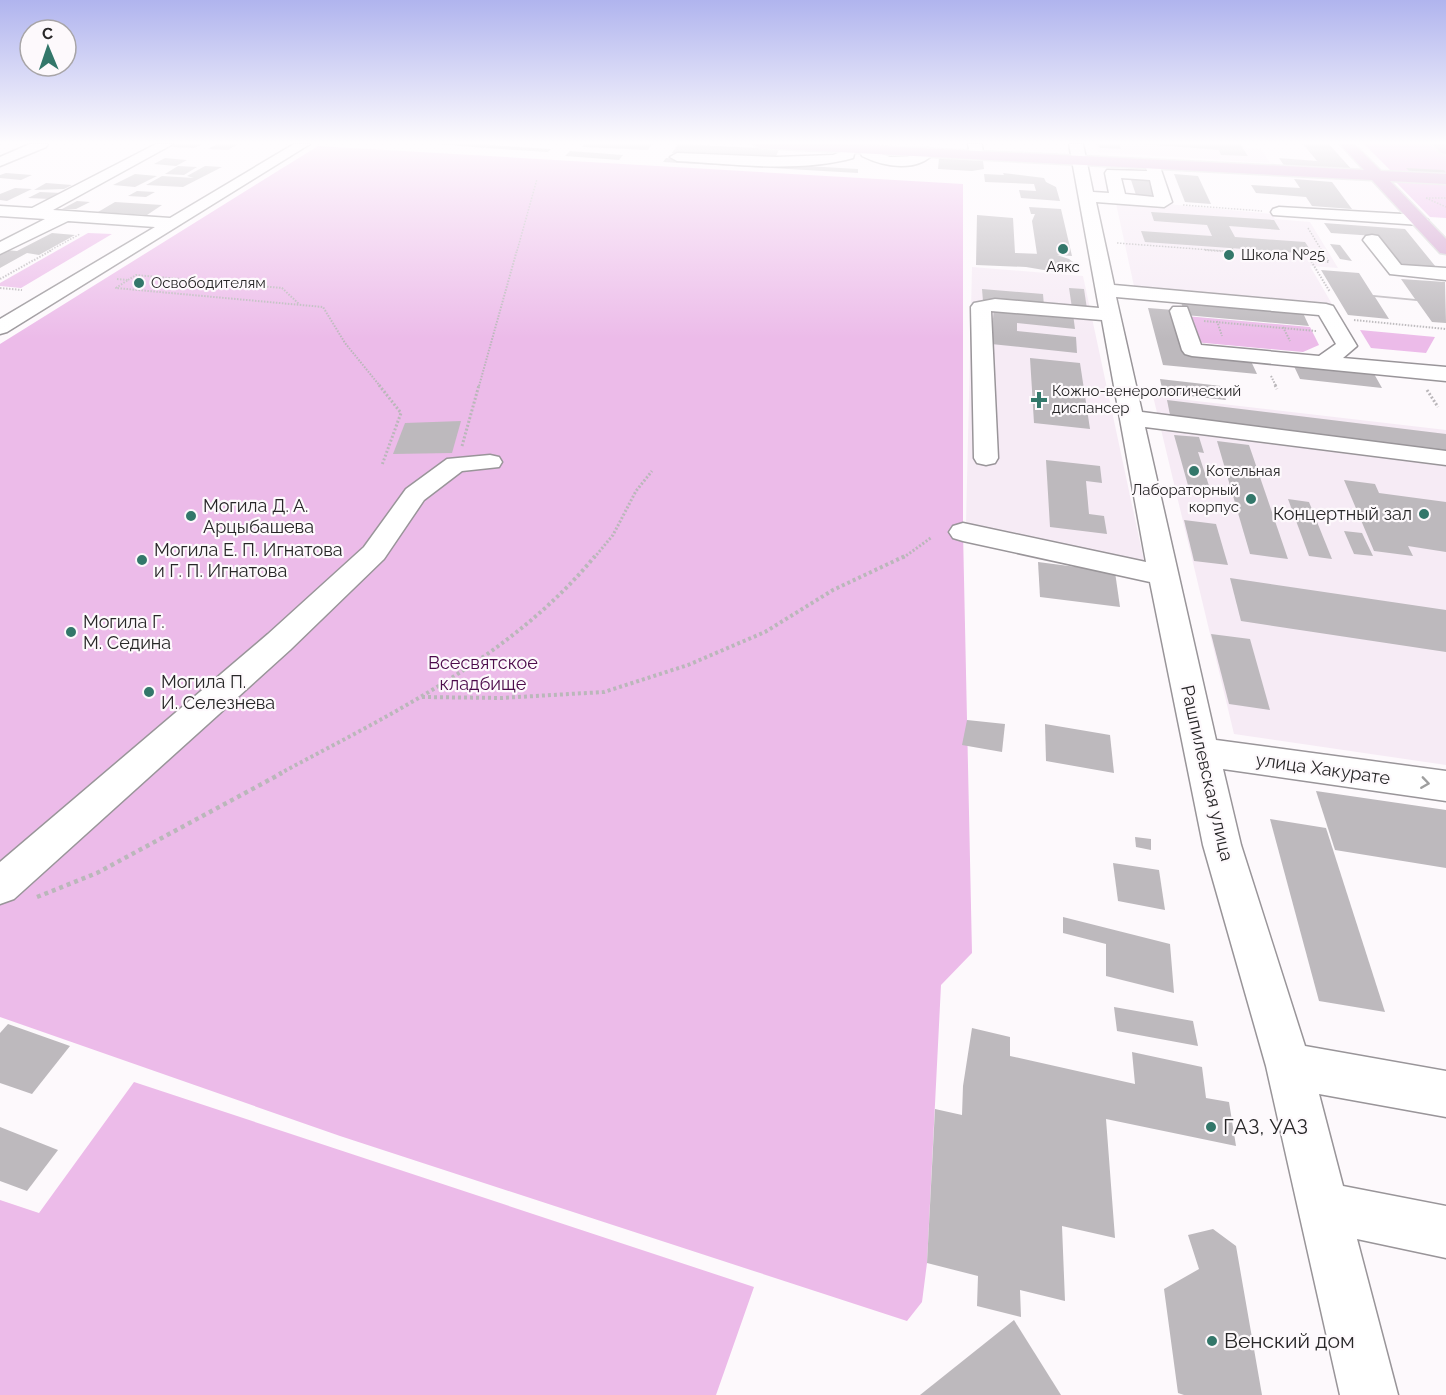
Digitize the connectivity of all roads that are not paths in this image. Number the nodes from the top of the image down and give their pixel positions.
1 (42, 209) edge
2 (189, 209) edge
3 (191, 209) edge
4 (1088, 209) edge
5 (1410, 209) edge
6 (0, 211) edge
7 (1279, 212) road end
8 (33, 214) junction
9 (66, 216) junction
10 (1420, 220) junction
11 (1446, 221) edge
12 (167, 223) junction
13 (1372, 240) dead end
14 (0, 249) edge
15 (1446, 249) edge
16 (1396, 273) dead end
17 (1446, 276) edge
18 (1105, 290) junction
19 (1110, 315) junction
20 (1181, 315) road end
21 (0, 320) edge
22 (0, 328) edge
23 (1331, 363) junction
24 (1446, 374) edge
25 (1131, 418) junction
26 (986, 458) dead end
27 (1446, 458) edge
28 (490, 462) dead end
29 (963, 532) dead end
30 (1163, 574) junction
31 (1200, 752) junction
32 (1446, 786) edge
33 (0, 886) edge
34 (1290, 1066) junction
35 (1446, 1094) edge
36 (1324, 1207) junction
37 (1446, 1232) edge
38 (1369, 1395) edge

1 - 8 street
2 - 12 street
3 - 12 street
4 - 18 street, Рашпилевская улица
5 - 10 main road
6 - 8 street
7 - 10 street
8 - 9 street
9 - 12 street
9 - 14 street
10 - 11 main road
10 - 15 main road
12 - 21 street
12 - 22 street
13 - 17 street
16 - 17 street
18 - 19 street, Рашпилевская улица
18 - 23 street
19 - 25 street, Рашпилевская улица
19 - 26 street
20 - 23 street
23 - 24 street
25 - 27 street
25 - 30 street, Рашпилевская улица
28 - 33 street
29 - 30 street
30 - 31 street, Рашпилевская улица
31 -> 32 street, улица Хакурате
31 - 34 street, Рашпилевская улица
34 - 35 street
34 - 36 street, Рашпилевская улица
36 - 37 street
36 - 38 street, Рашпилевская улица

